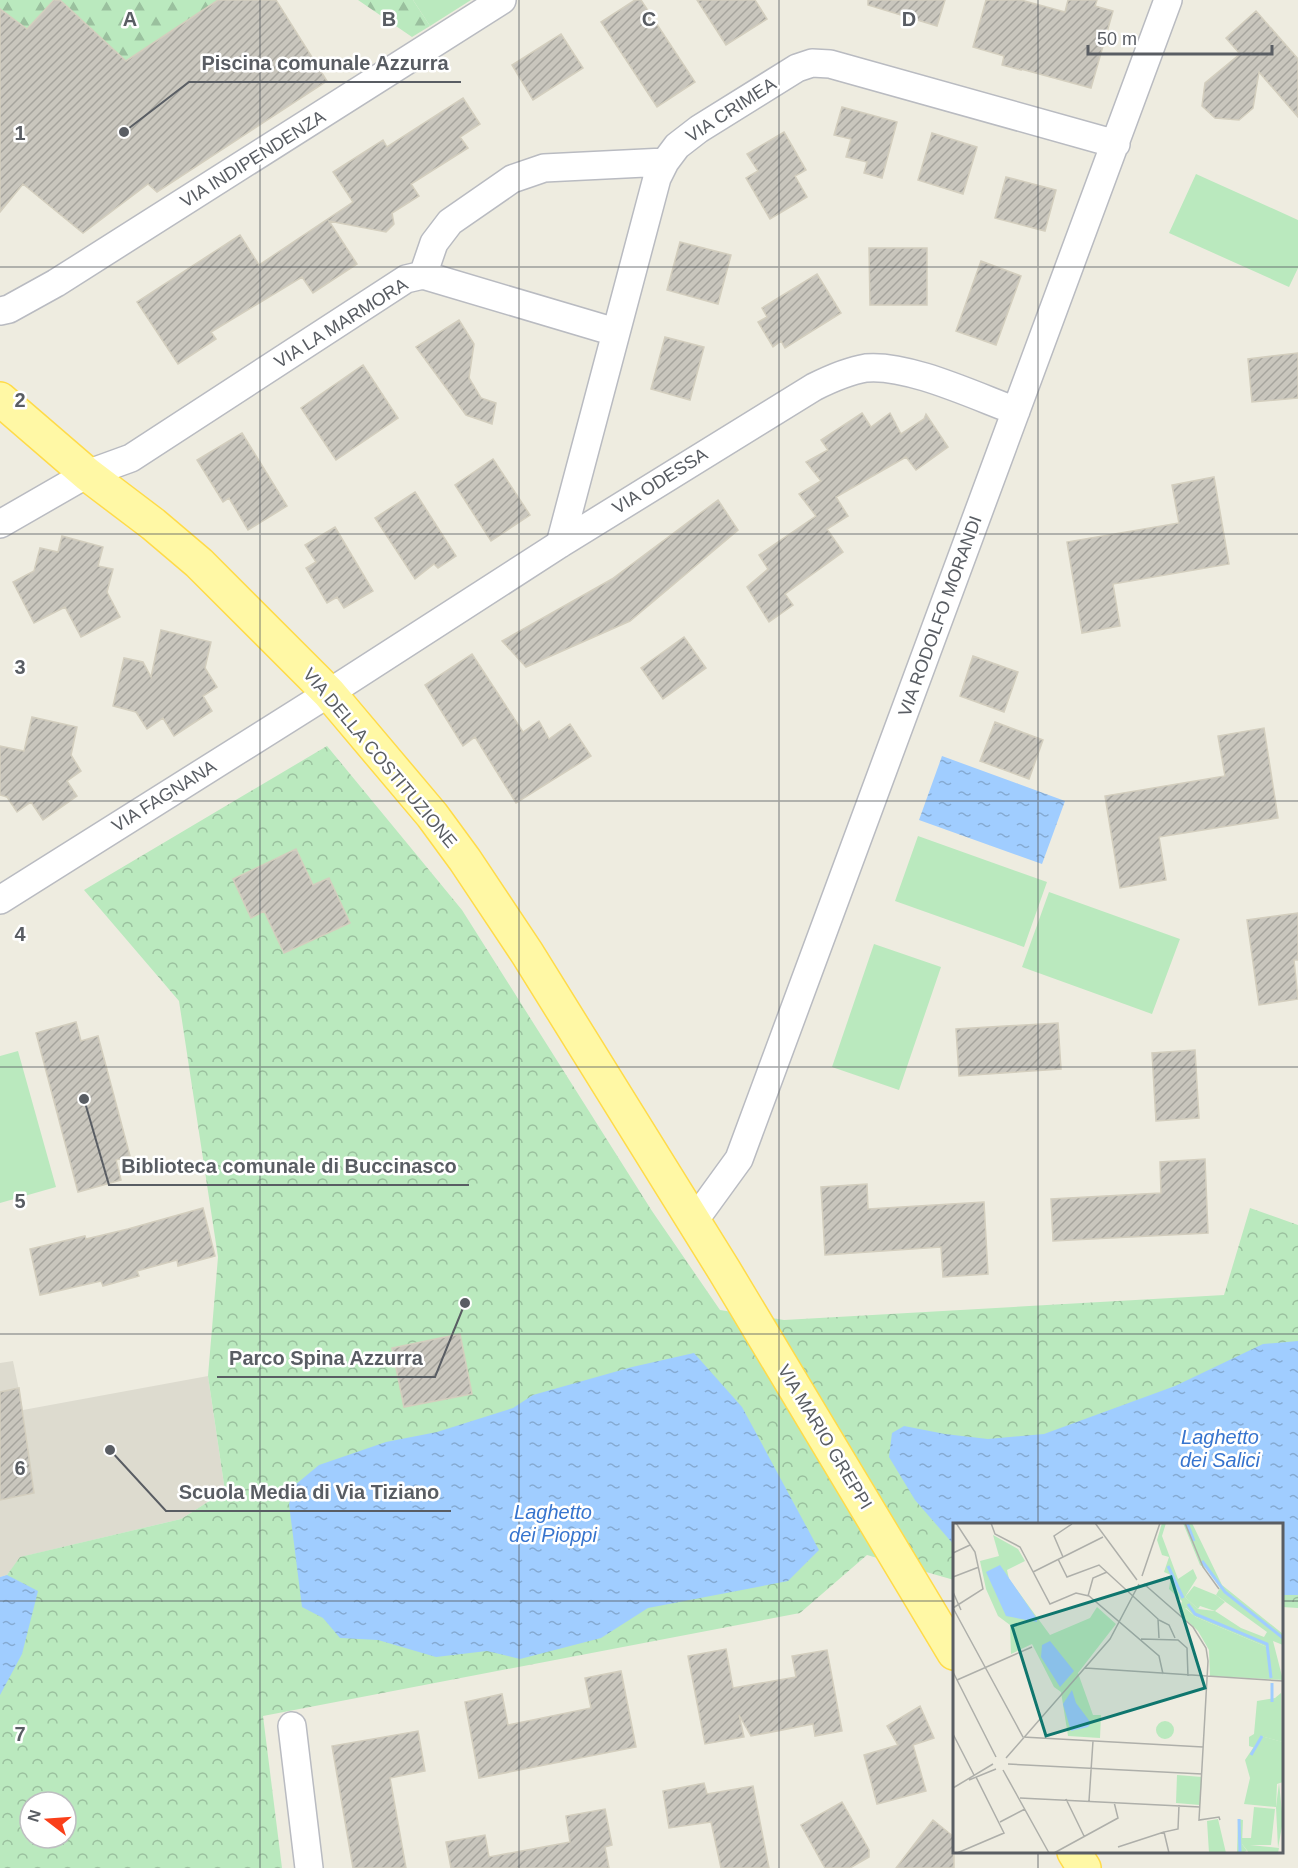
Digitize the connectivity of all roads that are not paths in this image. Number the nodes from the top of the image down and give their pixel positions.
1 (502, 0) edge
2 (1168, 0) edge
3 (1116, 144) junction
4 (664, 162) junction
5 (423, 275) junction
6 (0, 311) edge
7 (615, 332) junction
8 (0, 399) edge
9 (1016, 411) junction
10 (87, 474) junction
11 (0, 524) edge
12 (560, 544) junction
13 (329, 693) junction
14 (0, 900) edge
15 (694, 1221) junction
16 (953, 1651) edge
17 (291, 1726) dead end
18 (1075, 1853) edge
19 (309, 1868) edge
20 (1084, 1868) edge

1 - 6 street, VIA INDIPENDENZA
2 - 3 street, VIA RODOLFO MORANDI
3 - 4 street, VIA CRIMEA
3 - 9 street, VIA RODOLFO MORANDI
4 - 5 street
4 - 7 street, VIA CRIMEA
5 - 7 street, VIA LA MARMORA
5 - 10 street, VIA LA MARMORA
7 - 12 street, VIA CRIMEA
8 - 10 main road, VIA DELLA COSTITUZIONE
9 - 12 street, VIA ODESSA
9 - 15 street, VIA RODOLFO MORANDI
10 - 11 street, VIA LA MARMORA
10 - 13 main road, VIA DELLA COSTITUZIONE
12 - 13 street, VIA ODESSA
13 - 14 street, VIA FAGNANA
13 - 15 main road, VIA DELLA COSTITUZIONE
15 - 16 main road, VIA MARIO GREPPI
17 - 19 street
18 - 20 main road

